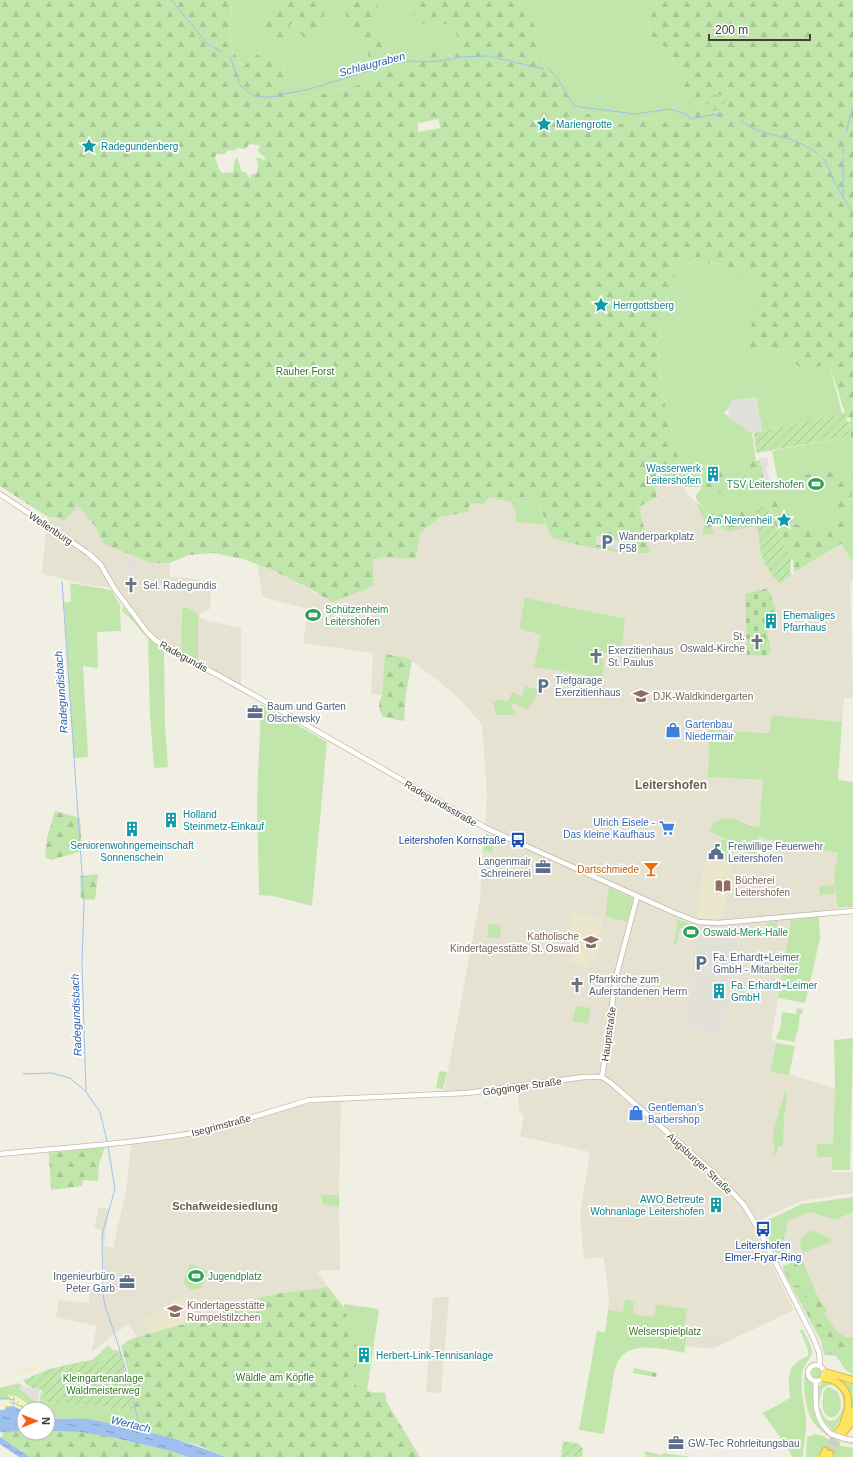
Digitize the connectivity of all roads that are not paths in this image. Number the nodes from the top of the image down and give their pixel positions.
1 (0, 494) edge
2 (101, 565) joint
3 (252, 694) joint
4 (637, 897) junction
5 (853, 911) edge
6 (602, 1077) junction
7 (441, 1094) joint
8 (0, 1154) edge
9 (817, 1365) junction
10 (824, 1375) junction
11 (853, 1380) edge
12 (816, 1381) junction
13 (853, 1411) edge
14 (853, 1420) edge
15 (843, 1424) junction
16 (839, 1435) junction
17 (853, 1440) edge

1 - 2 street, Wellenburg
2 - 3 street, Radegundis
3 - 4 street, Radegundisstraße
4 - 5 street, Radegundisstraße
4 - 6 street, Hauptstraße
6 - 7 street, Gögginger Straße
6 - 9 street, Augsburger Straße
7 - 8 street, Isegrimstraße
9 - 10 street
9 - 12 street
10 - 11 highway
10 - 12 street
10 - 15 highway
12 - 16 street
13 - 15 highway
14 - 16 highway
15 - 16 highway
16 - 17 street

